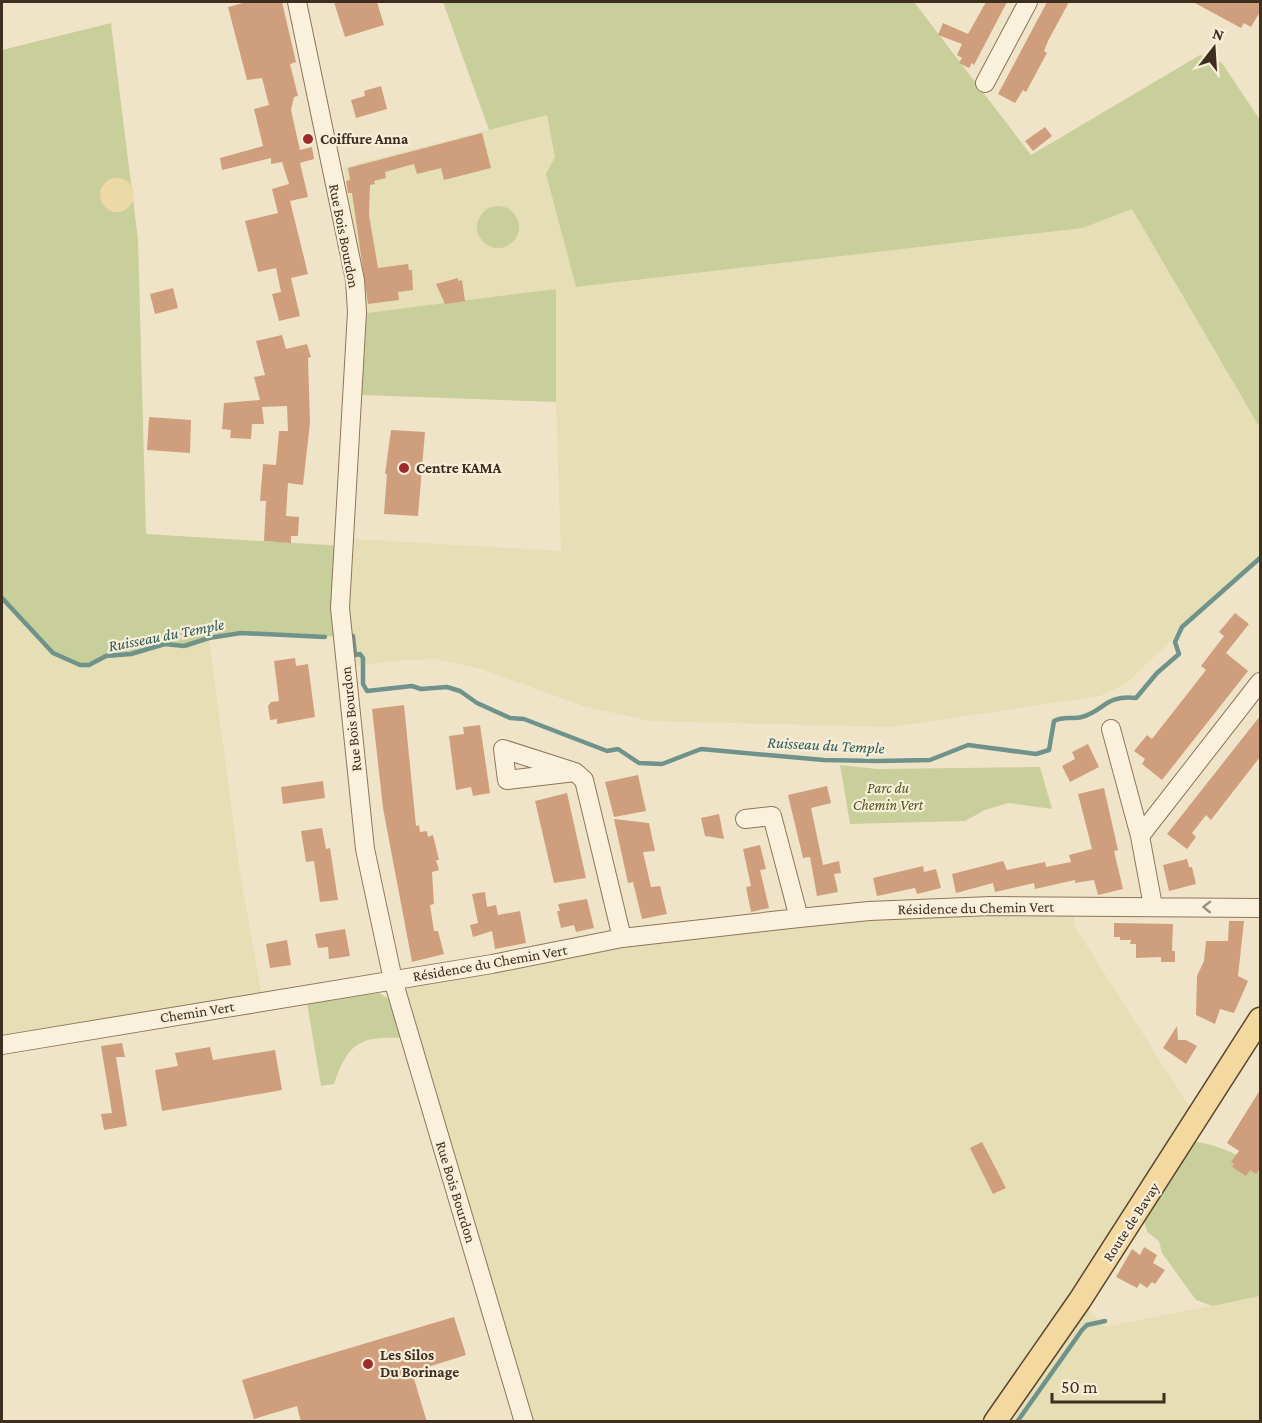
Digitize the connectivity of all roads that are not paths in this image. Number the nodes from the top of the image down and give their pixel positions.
1 (297, 2) edge
2 (1028, 2) edge
3 (985, 83) dead end
4 (1260, 682) edge
5 (1111, 729) dead end
6 (575, 772) dead end
7 (745, 819) dead end
8 (1140, 836) junction
9 (1153, 906) junction
10 (1260, 908) edge
11 (799, 918) junction
12 (622, 938) junction
13 (393, 980) junction
14 (1260, 1019) edge
15 (2, 1045) edge
16 (524, 1422) edge
17 (996, 1422) edge

1 - 13 street, Rue Bois Bourdon
2 - 3 street
4 - 8 street
5 - 8 street
6 - 12 street
7 - 11 street
8 - 9 street
10 -> 9 street, Résidence du Chemin Vert
9 - 11 street, Résidence du Chemin Vert
11 - 12 street, Résidence du Chemin Vert
12 - 13 street, Résidence du Chemin Vert
13 - 15 street, Chemin Vert
13 - 16 street, Rue Bois Bourdon
14 - 17 main road, Route de Bavay

